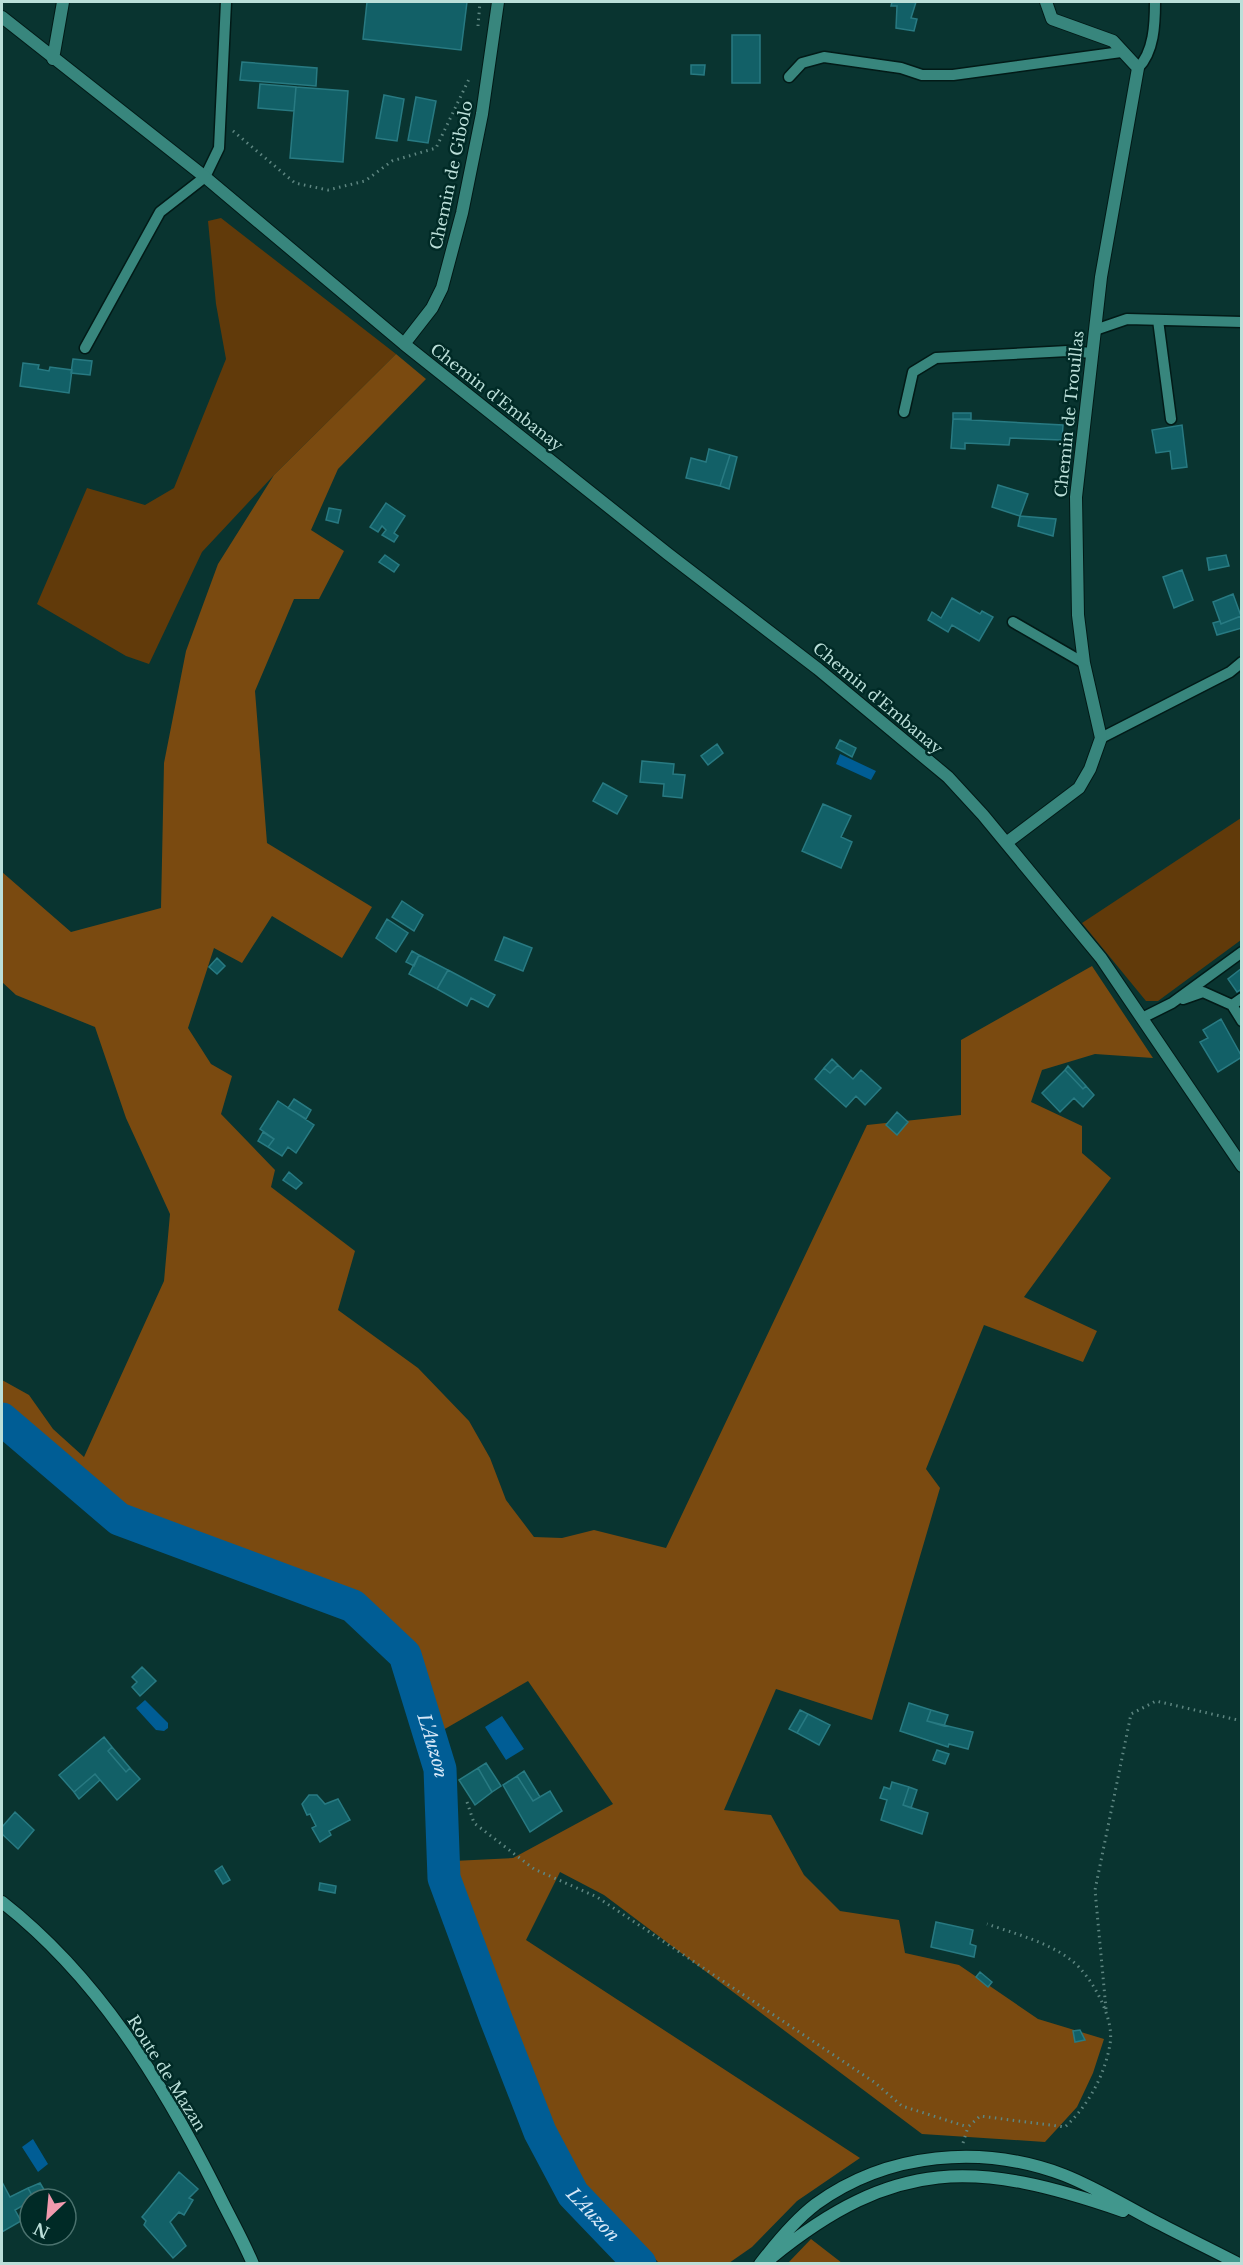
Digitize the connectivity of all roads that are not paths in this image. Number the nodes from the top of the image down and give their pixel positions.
1 (63, 2) edge
2 (226, 2) edge
3 (498, 2) edge
4 (1046, 2) edge
5 (1155, 2) edge
6 (2, 17) edge
7 (1121, 52) junction
8 (53, 59) junction
9 (1138, 68) junction
10 (789, 78) dead end
11 (205, 177) junction
12 (1158, 320) junction
13 (1242, 322) edge
14 (1095, 330) junction
15 (404, 344) junction
16 (85, 348) dead end
17 (1092, 353) junction
18 (903, 412) dead end
19 (1171, 418) dead end
20 (1013, 622) dead end
21 (1242, 662) edge
22 (1084, 663) junction
23 (1101, 738) junction
24 (1006, 843) junction
25 (1242, 952) edge
26 (1242, 998) edge
27 (1172, 1003) junction
28 (1232, 1005) junction
29 (1142, 1018) junction
30 (1242, 1021) edge
31 (1242, 1166) edge
32 (2, 1902) edge
33 (1158, 2223) junction
34 (252, 2261) edge
35 (759, 2264) edge
36 (764, 2264) edge
37 (1239, 2264) edge

1 - 8 street
2 - 11 lane
3 - 15 street, Chemin de Gibolo
4 - 7 street
5 - 9 lane
6 - 8 street, Chemin d'Embanay
7 - 9 street
7 - 10 lane
8 - 11 street, Chemin d'Embanay
9 - 14 street, Chemin de Trouillas
11 - 15 street, Chemin d'Embanay
11 - 16 lane
12 - 13 lane
12 - 14 lane
12 - 19 lane
14 - 17 street, Chemin de Trouillas
15 - 24 street, Chemin d'Embanay
17 - 18 lane
17 - 22 street, Chemin de Trouillas
20 - 22 lane
21 - 23 lane
22 - 23 street, Chemin de Trouillas
23 - 24 street
24 - 29 street, Chemin d'Embanay
25 - 27 lane
26 - 28 lane
27 - 28 lane
27 - 29 lane
28 - 30 lane
29 - 31 street, Chemin d'Embanay
32 - 34 main road, Route de Mazan
33 - 35 main road
33 - 36 main road
33 - 37 main road

